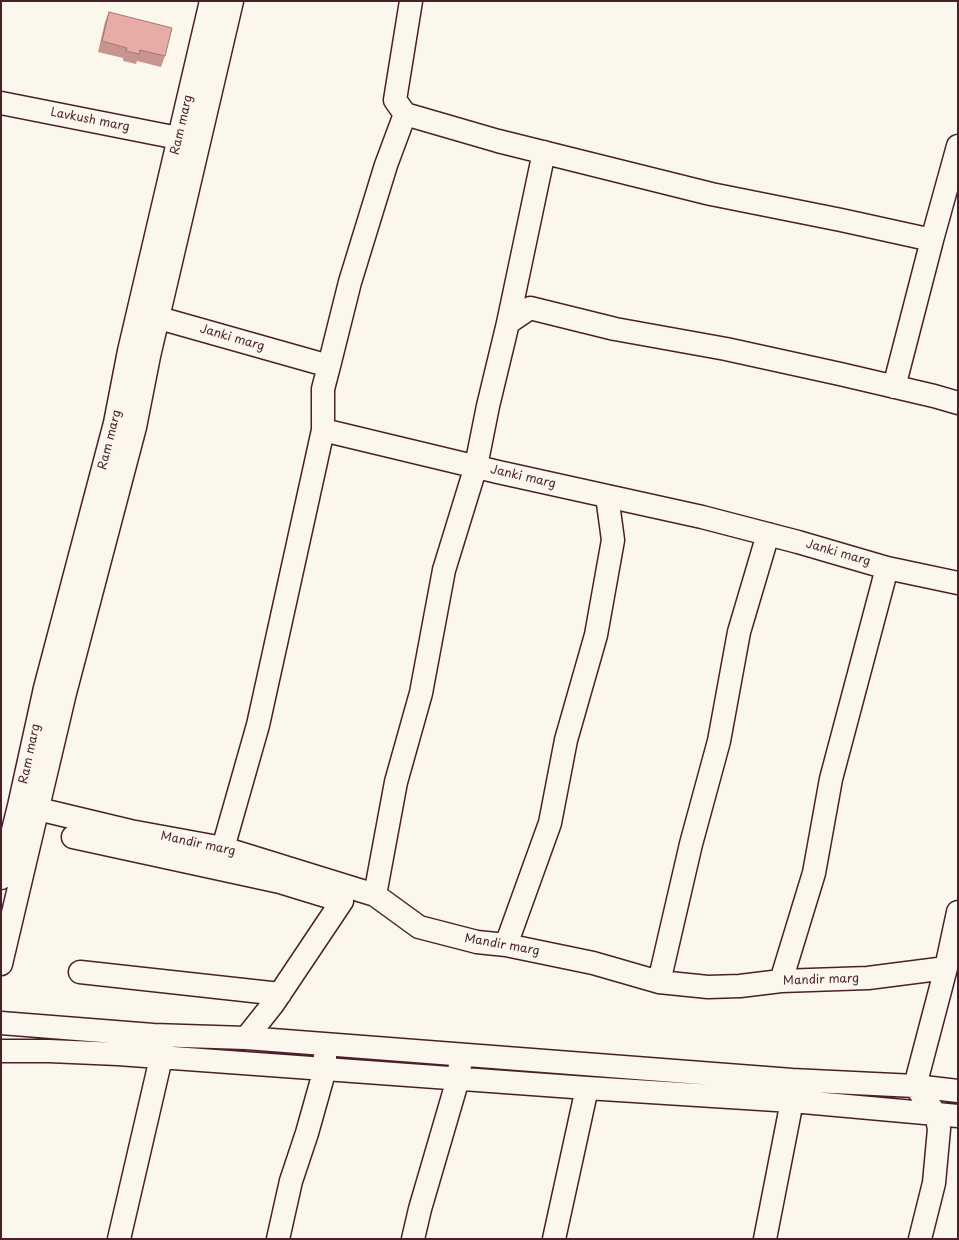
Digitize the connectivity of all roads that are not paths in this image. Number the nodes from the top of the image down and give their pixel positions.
1 (210, 1) edge
2 (232, 1) edge
3 (411, 1) edge
4 (1, 103) edge
5 (405, 114) junction
6 (178, 138) junction
7 (958, 146) edge
8 (544, 152) junction
9 (932, 240) junction
10 (159, 318) junction
11 (508, 324) junction
12 (329, 366) junction
13 (894, 387) junction
14 (958, 403) edge
15 (323, 430) junction
16 (476, 466) junction
17 (607, 496) junction
18 (768, 534) junction
19 (887, 568) junction
20 (958, 583) edge
21 (28, 807) junction
22 (73, 837) dead end
23 (224, 848) junction
24 (1, 878) edge
25 (375, 895) junction
26 (958, 912) edge
27 (506, 945) junction
28 (1, 964) edge
29 (946, 968) junction
30 (80, 972) dead end
31 (781, 981) junction
32 (659, 982) junction
33 (280, 994) junction
34 (1, 1023) edge
35 (154, 1035) junction
36 (246, 1038) junction
37 (325, 1044) junction
38 (1, 1051) edge
39 (460, 1055) junction
40 (162, 1058) junction
41 (325, 1069) junction
42 (458, 1079) junction
43 (792, 1080) junction
44 (915, 1086) junction
45 (587, 1088) junction
46 (958, 1091) edge
47 (792, 1101) junction
48 (936, 1114) junction
49 (958, 1116) edge
50 (119, 1239) edge
51 (278, 1239) edge
52 (413, 1239) edge
53 (554, 1239) edge
54 (765, 1239) edge
55 (920, 1239) edge

1 - 6 street, Ram marg
2 - 10 street
3 - 5 street
4 - 6 street, Lavkush marg
5 - 8 street
5 - 12 street
6 - 21 street, Ram marg
7 - 9 street
8 - 9 street
8 - 11 street
9 - 13 street
10 - 12 street, Janki marg
10 - 21 street
11 - 13 street
11 - 16 street
12 - 15 street
13 - 14 street
15 - 16 street, Janki marg
15 - 23 street
16 - 17 street, Janki marg
16 - 25 street
17 - 18 street, Janki marg
17 - 27 street
18 - 19 street, Janki marg
18 - 32 street
19 - 20 street, Janki marg
19 - 31 street
21 - 23 street, Mandir marg
21 - 24 street, Ram marg
21 - 28 street
22 - 33 street
23 - 25 street, Mandir marg
25 - 27 street, Mandir marg
26 - 29 street
27 - 32 street, Mandir marg
29 - 31 street, Mandir marg
29 - 44 street
30 - 33 street
31 - 32 street, Mandir marg
33 - 36 street
34 - 35 street
35 - 36 street
35 - 40 street
36 - 37 street
37 - 39 street
37 - 41 street
38 - 40 street
39 - 42 street
39 - 43 street
40 - 41 street
40 - 50 street
41 - 42 street
41 - 51 street
42 - 45 street
42 - 52 street
43 - 44 street
43 - 47 street
44 - 46 street
44 - 48 street
45 - 47 street
45 - 53 street
47 - 48 street
47 - 54 street
48 - 49 street
48 - 55 street

